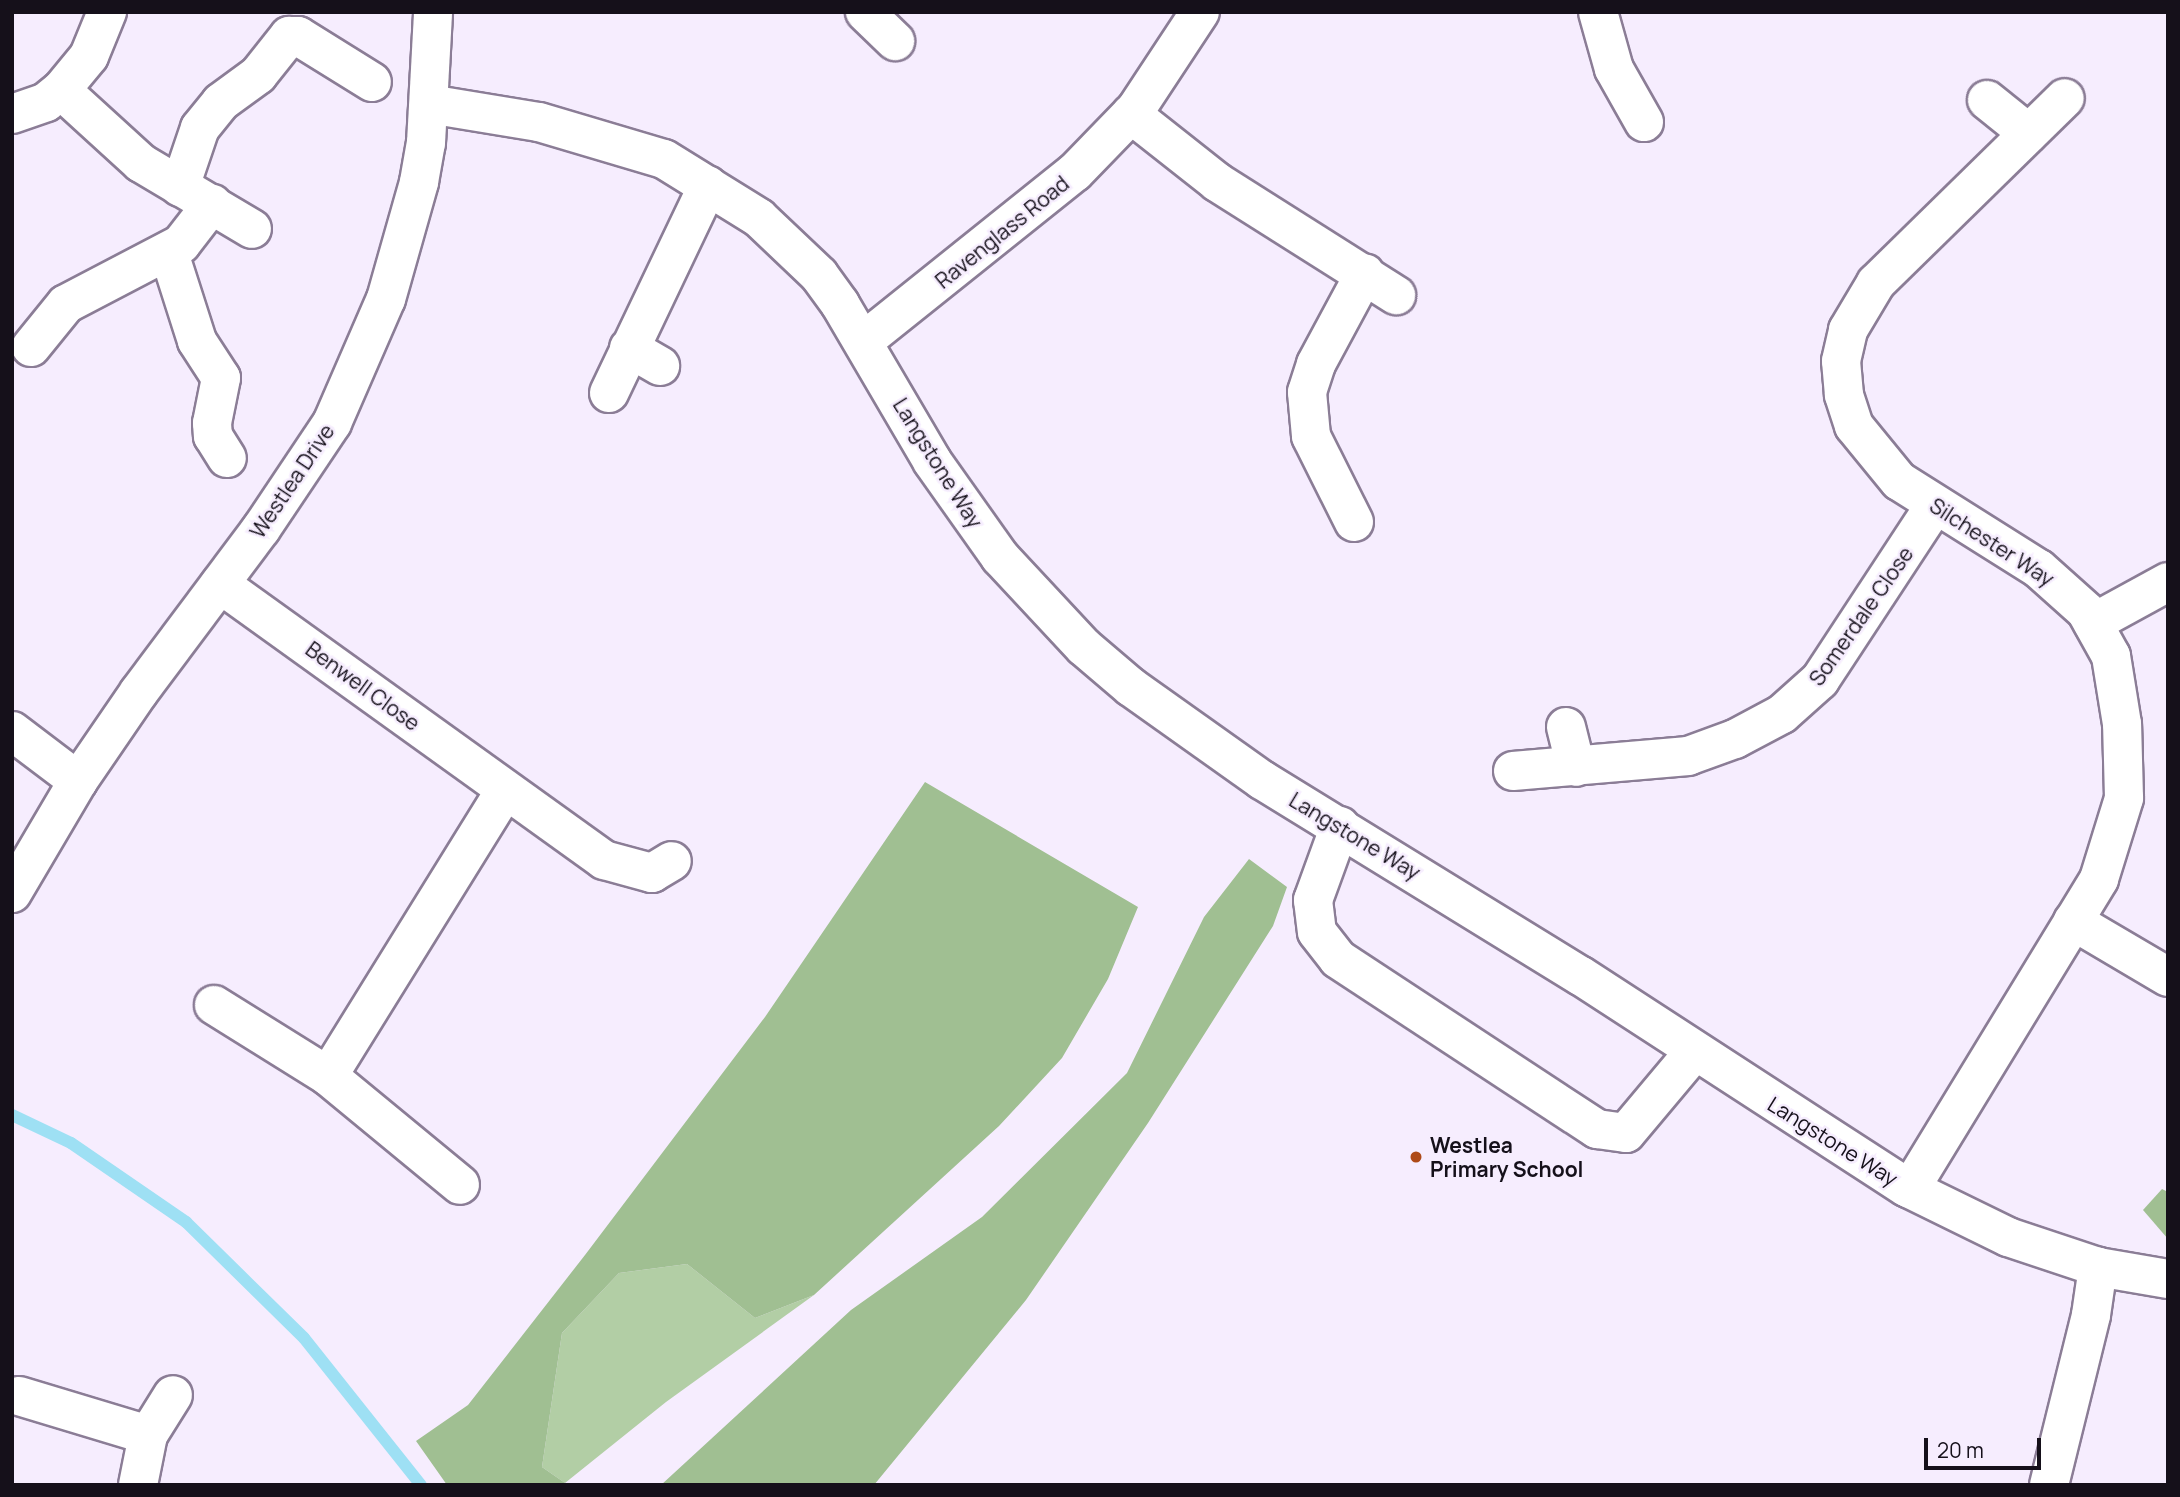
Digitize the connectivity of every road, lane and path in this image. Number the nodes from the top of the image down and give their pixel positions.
1 (107, 12) edge
2 (433, 12) edge
3 (865, 12) edge
4 (1200, 12) edge
5 (1598, 12) edge
6 (895, 41) dead end
7 (372, 82) dead end
8 (61, 90) junction
9 (2065, 98) dead end
10 (1987, 100) dead end
11 (429, 104) junction
12 (12, 114) edge
13 (1131, 114) junction
14 (1644, 122) dead end
15 (2028, 133) junction
16 (708, 185) junction
17 (188, 220) junction
18 (252, 229) dead end
19 (1365, 273) junction
20 (1396, 295) dead end
21 (864, 340) junction
22 (31, 347) dead end
23 (609, 393) dead end
24 (227, 458) dead end
25 (1935, 505) junction
26 (1354, 522) dead end
27 (2168, 582) edge
28 (219, 584) junction
29 (2094, 623) junction
30 (1566, 727) dead end
31 (12, 731) edge
32 (1576, 767) junction
33 (1513, 771) dead end
34 (78, 781) junction
35 (505, 790) junction
36 (1340, 825) junction
37 (673, 860) dead end
38 (12, 893) edge
39 (2073, 921) junction
40 (2168, 977) edge
41 (214, 1005) dead end
42 (1694, 1052) junction
43 (328, 1076) junction
44 (460, 1185) dead end
45 (1910, 1189) junction
46 (2098, 1267) junction
47 (2168, 1279) edge
48 (173, 1395) dead end
49 (19, 1396) dead end
50 (148, 1435) junction
51 (138, 1485) edge
52 (2049, 1485) edge

1 - 8 street
2 - 11 street, Westlea Drive
3 - 6 street
4 - 13 street, Ravenglass Road
5 - 14 street
7 - 17 street
8 - 12 street
8 - 17 street
9 - 15 street, Silchester Way
10 - 15 street
11 - 16 street, Langstone Way
11 - 28 street, Westlea Drive
13 - 19 street
13 - 21 street, Ravenglass Road
15 - 25 street, Silchester Way
16 - 21 street, Langstone Way
16 - 23 street
17 - 18 street
17 - 22 street
17 - 24 street
19 - 20 street
19 - 26 street
21 - 36 street, Langstone Way
25 - 29 street, Silchester Way
25 - 32 street, Somerdale Close
27 - 29 street
28 - 34 street, Westlea Drive
28 - 35 street, Benwell Close
29 - 39 street, Silchester Way
30 - 32 street
31 - 34 street
32 - 33 street, Somerdale Close
34 - 38 street, Westlea Drive
35 - 37 street, Benwell Close
35 - 43 street
36 - 42 street, Langstone Way
36 - 42 street
39 - 40 street
39 - 45 street, Silchester Way
41 - 43 street
42 - 45 street, Langstone Way
43 - 44 street
45 - 46 street, Langstone Way
46 - 47 street, Langstone Way
46 - 52 street
48 - 50 street
49 - 50 street
50 - 51 street

